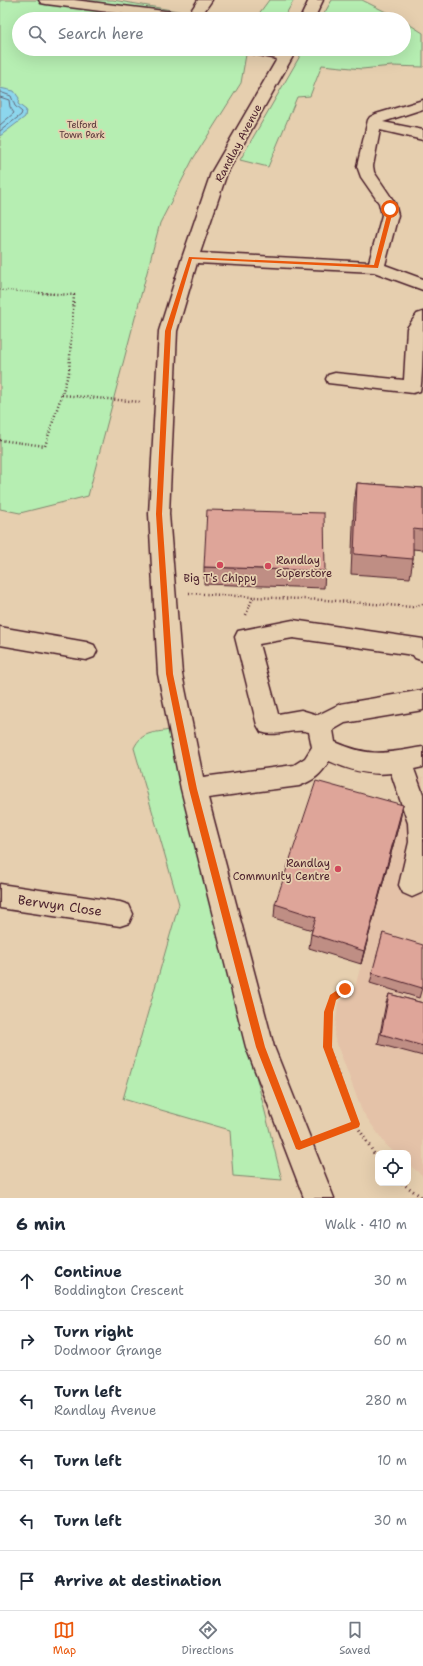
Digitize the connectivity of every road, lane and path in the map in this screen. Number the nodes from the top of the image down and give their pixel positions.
1 (205, 0) edge
2 (316, 0) edge
3 (55, 1) edge
4 (146, 12) edge
5 (199, 12) edge
6 (310, 12) edge
7 (286, 56) edge
8 (423, 104) edge
9 (374, 124) junction
10 (423, 135) edge
11 (190, 258) junction
12 (376, 267) junction
13 (423, 285) edge
14 (0, 290) edge
15 (423, 318) edge
16 (335, 379) dead end
17 (62, 394) junction
18 (165, 404) junction
19 (0, 440) edge
20 (187, 592) dead end
21 (253, 597) junction
22 (423, 604) edge
23 (0, 636) edge
24 (246, 637) junction
25 (86, 651) dead end
26 (423, 652) edge
27 (423, 700) edge
28 (322, 737) junction
29 (423, 757) edge
30 (399, 761) junction
31 (193, 789) junction
32 (412, 885) dead end
33 (0, 896) edge
34 (120, 914) dead end
35 (345, 989) dead end
36 (356, 1124) junction
37 (299, 1146) junction
38 (375, 1155) edge
39 (406, 1186) edge
40 (319, 1198) edge
41 (423, 1198) edge

1 - 5 street
2 - 6 street
3 - 4 street
7 - 11 street, Randlay Avenue
8 - 9 street
9 - 10 street
9 - 12 street
11 - 12 street
11 - 18 street, Randlay Avenue
12 - 13 street
14 - 17 path
15 - 16 street
17 - 18 path
17 - 19 path
18 - 31 street, Randlay Avenue
20 - 21 path
21 - 22 path
21 - 24 path
23 - 25 street
24 - 26 street
24 - 28 street
27 - 28 street
28 - 30 street
28 - 31 street
29 - 30 street
30 - 32 street
31 - 37 street, Randlay Avenue
33 - 34 street, Berwyn Close
35 - 36 path
36 - 37 path
36 - 38 path
37 - 40 street, Randlay Avenue
39 - 41 path

